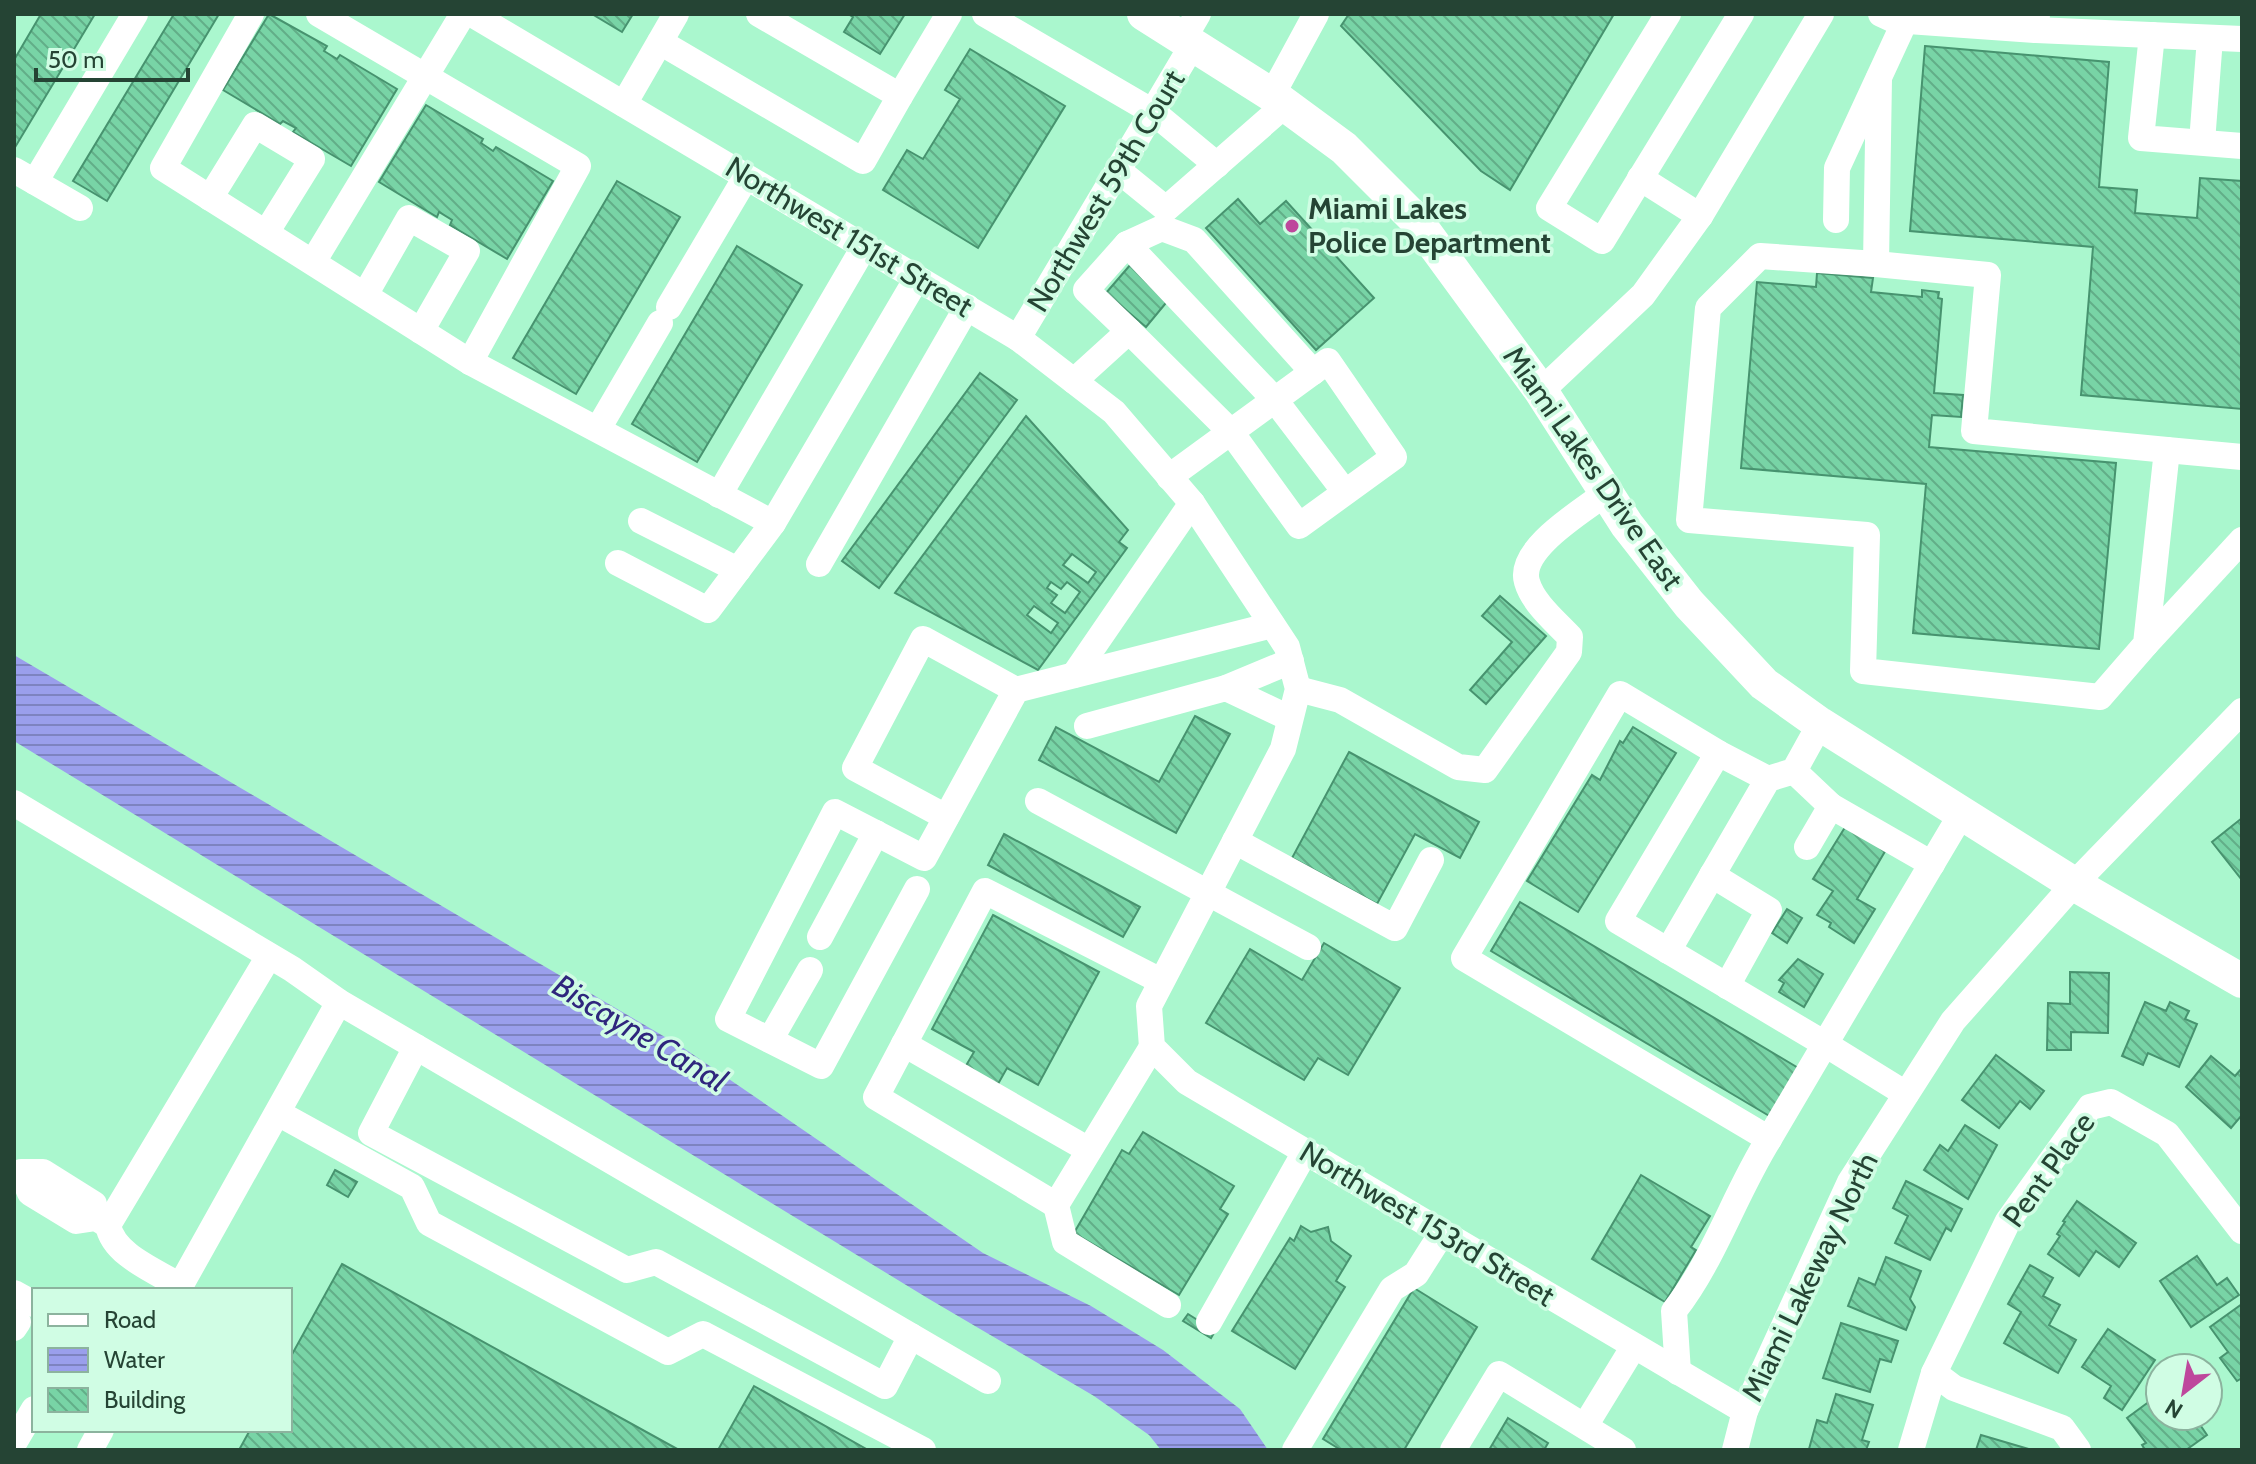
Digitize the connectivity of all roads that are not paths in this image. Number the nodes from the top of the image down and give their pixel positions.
1 (135, 14) edge
2 (251, 14) edge
3 (319, 14) edge
4 (463, 14) edge
5 (472, 14) edge
6 (676, 14) edge
7 (759, 14) edge
8 (949, 14) edge
9 (985, 14) edge
10 (1144, 14) edge
11 (1316, 14) edge
12 (1668, 14) edge
13 (1741, 14) edge
14 (1821, 14) edge
15 (1907, 18) edge
16 (2036, 22) edge
17 (1192, 32) edge
18 (2152, 35) junction
19 (2210, 38) junction
20 (2242, 39) edge
21 (660, 42) junction
22 (425, 77) junction
23 (1879, 78) junction
24 (900, 96) junction
25 (1279, 100) junction
26 (624, 104) junction
27 (1153, 112) junction
28 (2202, 142) junction
29 (2242, 146) edge
30 (1217, 165) junction
31 (1118, 170) junction
32 (25, 176) edge
33 (746, 177) junction
34 (1640, 178) junction
35 (210, 198) junction
36 (80, 208) dead end
37 (1700, 216) junction
38 (1836, 220) dead end
39 (266, 233) junction
40 (1127, 244) junction
41 (864, 247) junction
42 (313, 262) junction
43 (1876, 264) junction
44 (917, 278) junction
45 (365, 295) junction
46 (967, 307) junction
47 (421, 331) junction
48 (1129, 331) junction
49 (1018, 338) junction
50 (470, 362) junction
51 (1313, 372) junction
52 (1074, 381) junction
53 (1541, 391) junction
54 (1275, 400) junction
55 (598, 429) junction
56 (1231, 432) junction
57 (2167, 450) junction
58 (2242, 457) edge
59 (1169, 477) junction
60 (1345, 492) junction
61 (1606, 493) junction
62 (719, 495) junction
63 (1192, 503) junction
64 (641, 521) dead end
65 (773, 523) junction
66 (2242, 540) edge
67 (618, 563) dead end
68 (819, 564) dead end
69 (738, 570) junction
70 (1272, 625) junction
71 (2146, 644) junction
72 (1291, 661) junction
73 (1074, 675) junction
74 (1226, 688) junction
75 (1298, 689) junction
76 (1016, 690) junction
77 (2242, 711) edge
78 (1289, 718) junction
79 (1820, 724) junction
80 (1087, 726) dead end
81 (1718, 753) junction
82 (1794, 771) junction
83 (1768, 779) junction
84 (1038, 801) dead end
85 (14, 803) edge
86 (1831, 806) junction
87 (1962, 813) junction
88 (946, 817) junction
89 (876, 833) junction
90 (1235, 841) junction
91 (1807, 847) dead end
92 (1431, 860) dead end
93 (1932, 864) junction
94 (1712, 875) junction
95 (2074, 884) junction
96 (917, 889) dead end
97 (1208, 893) junction
98 (820, 937) dead end
99 (1308, 947) dead end
100 (1668, 951) junction
101 (269, 956) junction
102 (810, 970) dead end
103 (1161, 981) junction
104 (2242, 981) edge
105 (1727, 986) junction
106 (339, 1002) junction
107 (770, 1040) junction
108 (904, 1044) junction
109 (1825, 1044) junction
110 (416, 1047) junction
111 (1152, 1047) junction
112 (1906, 1094) junction
113 (278, 1113) junction
114 (1769, 1139) junction
115 (1089, 1150) junction
116 (1305, 1152) junction
117 (18, 1170) edge
118 (1056, 1205) junction
119 (102, 1221) junction
120 (2242, 1231) edge
121 (1442, 1233) junction
122 (179, 1288) edge
123 (14, 1293) edge
124 (1168, 1305) dead end
125 (22, 1318) edge
126 (1209, 1322) dead end
127 (911, 1336) junction
128 (1634, 1346) junction
129 (1678, 1372) junction
130 (1934, 1373) junction
131 (988, 1381) dead end
132 (1745, 1411) junction
133 (32, 1412) edge
134 (1585, 1426) junction
135 (100, 1432) edge
136 (14, 1443) edge
137 (90, 1450) edge
138 (923, 1450) edge
139 (1295, 1450) edge
140 (1453, 1450) edge
141 (1623, 1450) edge
142 (1735, 1450) edge
143 (1911, 1450) edge
144 (2078, 1450) edge

1 - 32 street
2 - 35 street
3 - 22 street
4 - 22 street
5 - 26 street, Northwest 151st Street
6 - 21 street
7 - 24 street
8 - 24 street
9 - 27 street
10 - 17 main road, Miami Lakes Drive East
11 - 25 street
12 - 34 street
13 - 34 street
14 - 37 street
15 - 16 street
15 - 23 street
16 - 18 street
17 - 25 main road, Miami Lakes Drive East
17 - 27 street, Northwest 59th Court
18 - 19 street
18 - 28 street
19 - 20 street
19 - 28 street
21 - 24 street
21 - 26 street
22 - 42 street
22 - 50 street
23 - 38 street
23 - 43 street
25 - 30 street
25 - 53 main road, Miami Lakes Drive East
26 - 33 street, Northwest 151st Street
27 - 30 street
27 - 31 street, Northwest 59th Court
28 - 29 street
30 - 31 street
31 - 49 street, Northwest 59th Court
32 - 36 street
33 - 41 street, Northwest 151st Street
33 - 55 street
34 - 37 street
35 - 39 street
35 - 39 street
37 - 53 street
39 - 42 street
40 - 48 street
40 - 51 street
40 - 54 street
41 - 44 street, Northwest 151st Street
41 - 62 street
42 - 45 street
43 - 57 street
43 - 71 street
44 - 46 street, Northwest 151st Street
44 - 65 street
45 - 47 street
45 - 47 street
46 - 49 street, Northwest 151st Street
46 - 68 street
47 - 50 street
48 - 52 street
48 - 56 street
49 - 52 street, Northwest 151st Street
50 - 55 street
51 - 54 street
51 - 60 street
52 - 59 street, Northwest 151st Street
53 - 61 main road, Miami Lakes Drive East
54 - 56 street
54 - 60 street
55 - 62 street
56 - 59 street
56 - 60 street
57 - 58 street
57 - 71 street
59 - 63 street, Northwest 151st Street
61 - 75 street
61 - 79 main road, Miami Lakes Drive East
62 - 65 street
63 - 70 street, Northwest 151st Street
63 - 73 street
64 - 69 street
65 - 69 street
66 - 71 street
67 - 69 street
70 - 72 street, Northwest 151st Street
70 - 73 street
72 - 74 street
72 - 75 street, Northwest 151st Street
73 - 76 street
74 - 78 street
74 - 80 street
75 - 78 street
76 - 88 street
76 - 88 street
77 - 95 street, Miami Lakeway North
78 - 90 street
79 - 82 street
79 - 87 main road, Miami Lakes Drive East
81 - 83 street
81 - 100 street
81 - 114 street
82 - 83 street
82 - 86 street
83 - 94 street
84 - 97 street
85 - 101 street
86 - 91 street
86 - 93 street
87 - 93 street
87 - 95 main road, Miami Lakes Drive East
88 - 89 street
89 - 98 street
89 - 107 street
90 - 92 street
90 - 97 street
93 - 109 street
94 - 100 street
94 - 105 street
95 - 104 main road, Miami Lakes Drive East
95 - 112 street, Miami Lakeway North
96 - 107 street
97 - 99 street
97 - 103 street
100 - 105 street
101 - 106 street
101 - 119 street
102 - 107 street
103 - 108 street
103 - 111 street
105 - 109 street
106 - 110 street
106 - 113 street
108 - 115 street
108 - 118 street
109 - 112 street
109 - 114 street
110 - 127 street
110 - 127 street
111 - 115 street
111 - 116 street, Northwest 153rd Street
112 - 132 street, Miami Lakeway North
113 - 122 street
113 - 138 street
114 - 129 street
115 - 118 street
116 - 121 street, Northwest 153rd Street
116 - 126 street
117 - 119 street
118 - 124 street
119 - 122 street
120 - 130 street, Pent Place
121 - 128 street, Northwest 153rd Street
121 - 139 street
123 - 125 street
127 - 131 street
128 - 129 street, Northwest 153rd Street
128 - 134 street
129 - 132 street, Northwest 153rd Street
130 - 143 street, Pent Place
130 - 144 street
132 - 142 street, Miami Lakeway North
133 - 136 street
134 - 140 street
134 - 141 street
135 - 137 street

